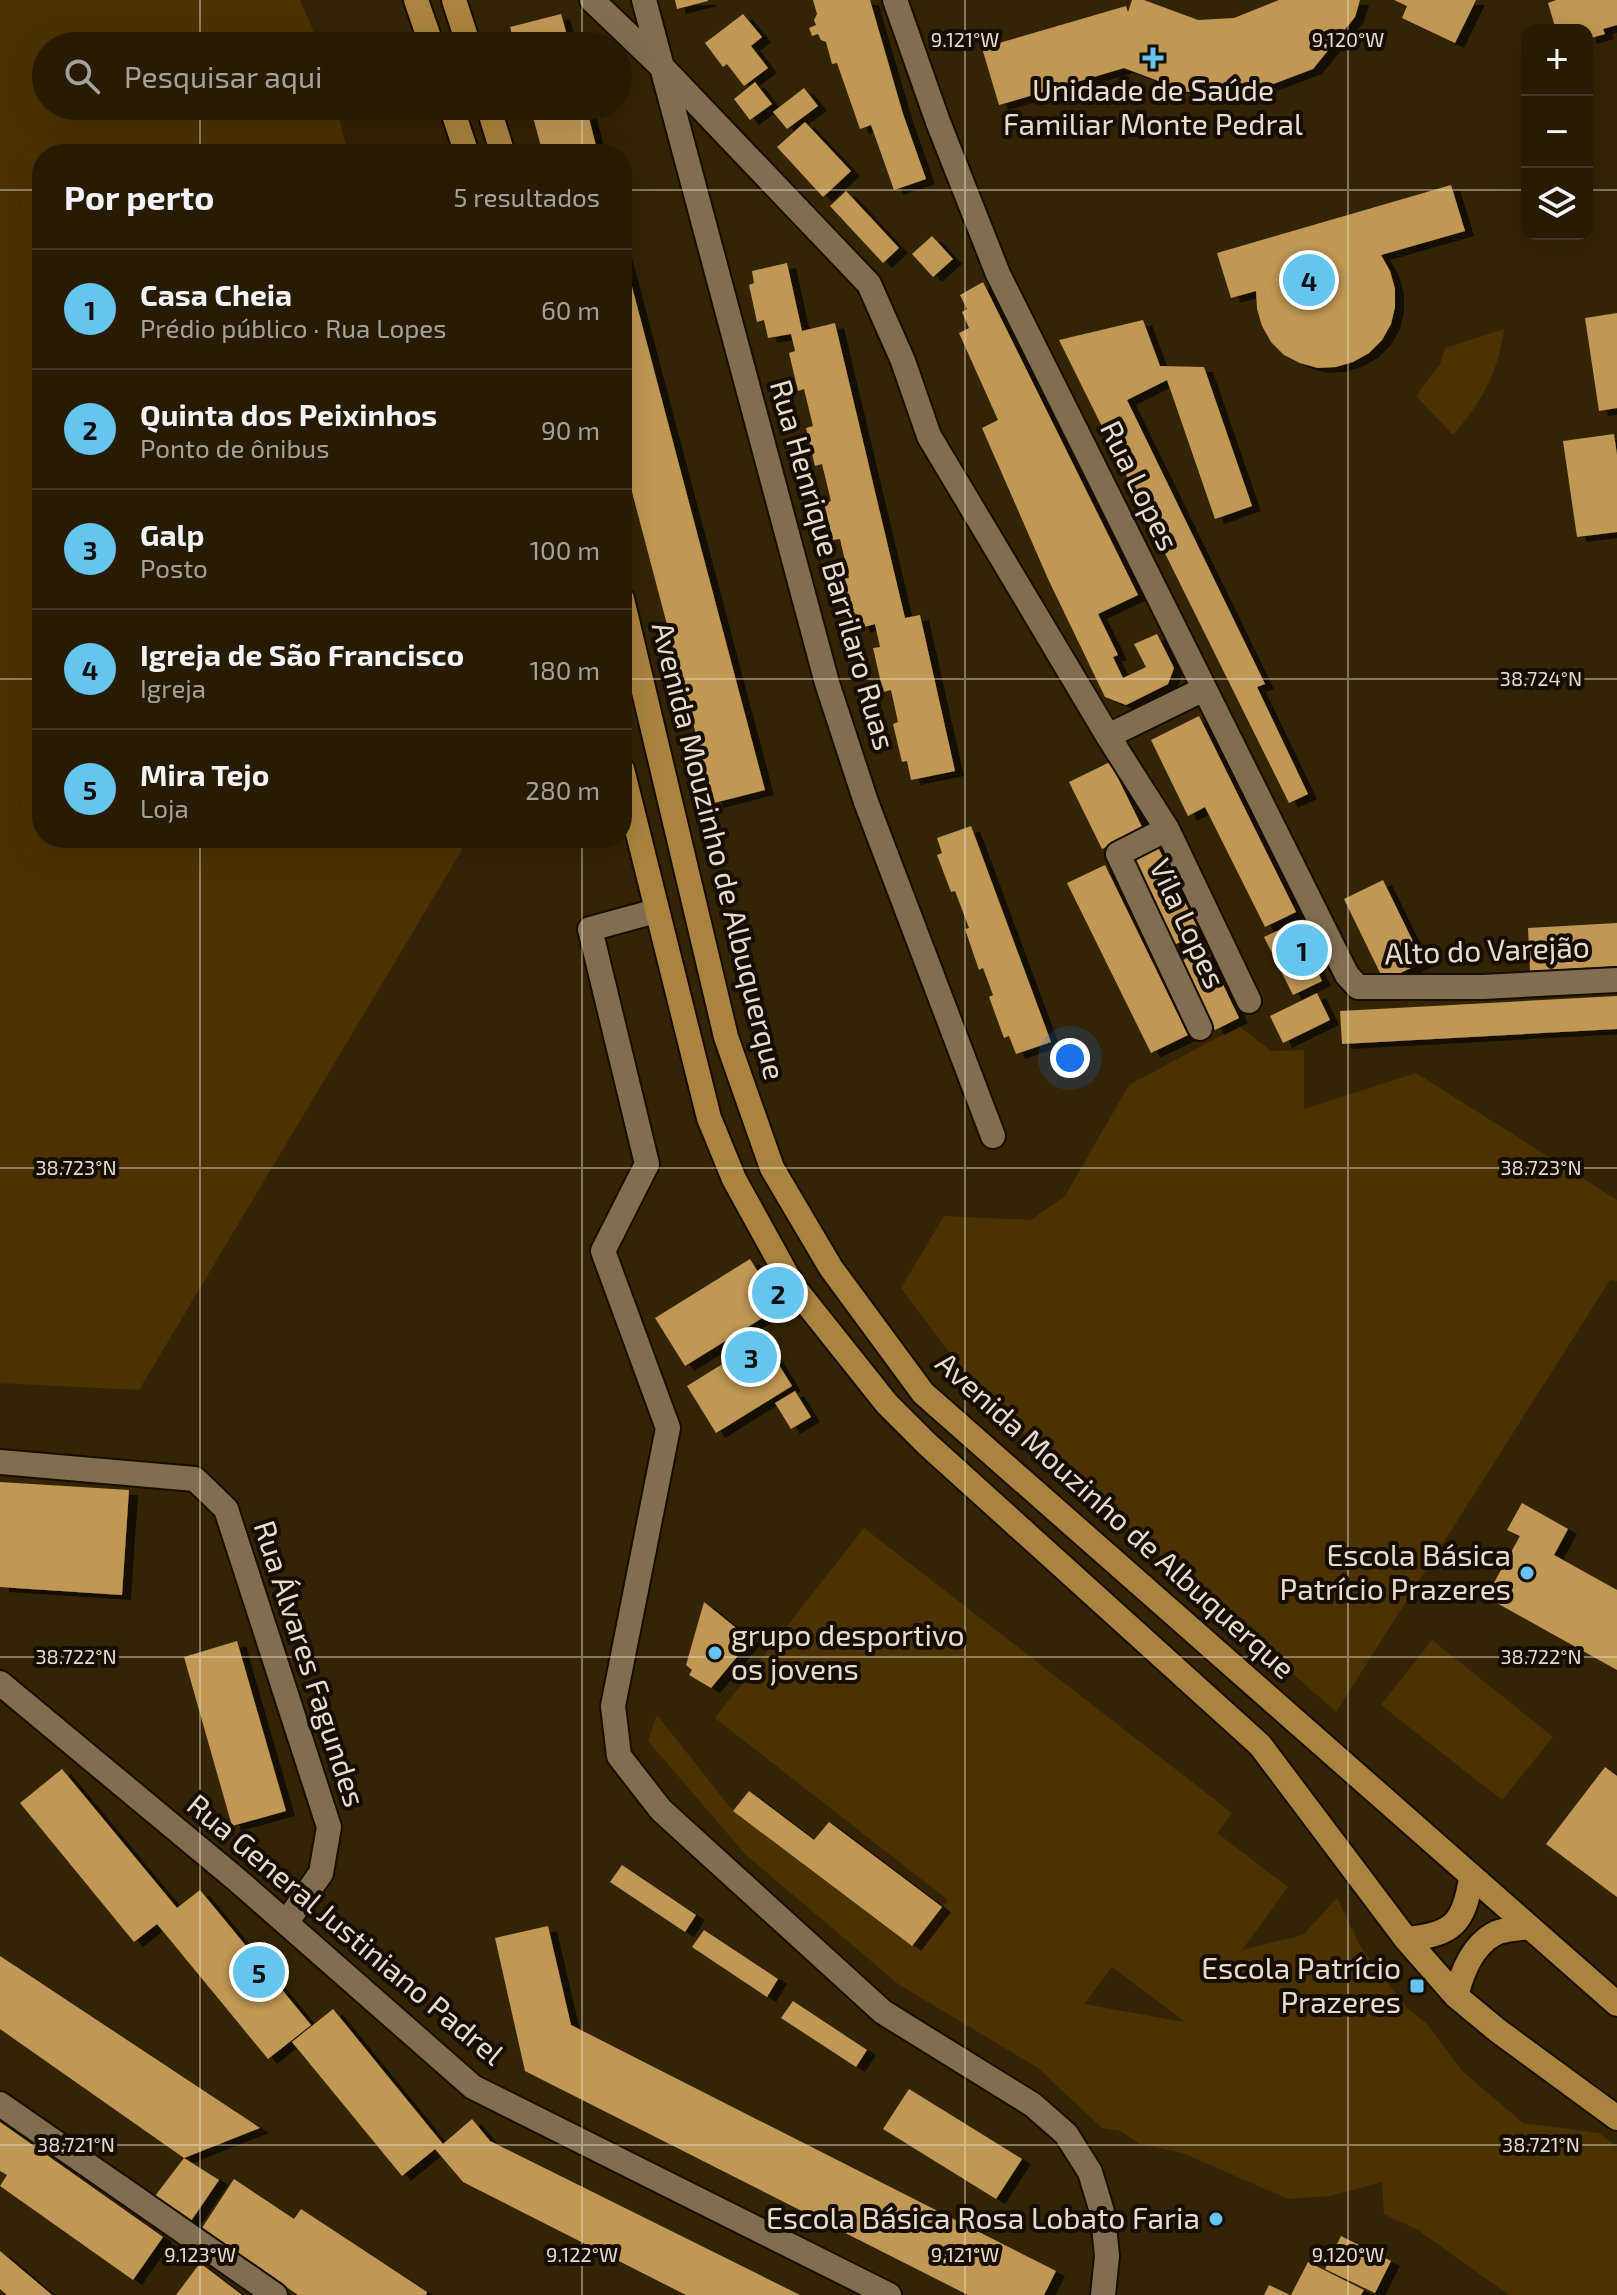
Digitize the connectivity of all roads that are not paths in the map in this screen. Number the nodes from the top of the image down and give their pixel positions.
1 (416, 0) edge
2 (454, 0) edge
3 (592, 0) edge
4 (644, 0) edge
5 (900, 1) edge
6 (427, 32) edge
7 (464, 32) edge
8 (625, 32) edge
9 (632, 38) edge
10 (665, 70) junction
11 (456, 120) edge
12 (492, 120) edge
13 (464, 144) edge
14 (500, 144) edge
15 (632, 641) edge
16 (1204, 689) junction
17 (1108, 736) junction
18 (632, 811) edge
19 (1167, 829) junction
20 (656, 911) junction
21 (1617, 980) edge
22 (1358, 987) joint
23 (1249, 1001) dead end
24 (1200, 1028) dead end
25 (993, 1136) dead end
26 (0, 1462) edge
27 (0, 1683) edge
28 (1471, 1878) junction
29 (286, 1923) junction
30 (1528, 1927) junction
31 (1406, 1939) junction
32 (1456, 1996) junction
33 (1617, 2004) edge
34 (0, 2104) edge
35 (1617, 2118) edge
36 (275, 2295) edge
37 (889, 2295) edge
38 (1103, 2295) edge

1 - 6 main road
2 - 7 main road
3 - 8 street, Vila Lopes
4 - 10 street, Rua Henrique Barrilaro Ruas
5 - 16 street, Rua Lopes
9 - 10 street, Vila Lopes
10 - 17 street, Vila Lopes
10 - 25 street, Rua Henrique Barrilaro Ruas
11 - 13 main road
12 - 14 main road
15 - 28 main road, Avenida Mouzinho de Albuquerque
16 - 17 street
16 - 22 street, Rua Lopes
17 - 19 street, Vila Lopes
18 - 20 main road
19 - 23 street, Vila Lopes
19 - 24 street, Vila Lopes
20 - 31 main road
20 - 38 street
21 - 22 street, Alto do Varejão
26 - 29 street, Rua Álvares Fagundes
27 - 29 street, Rua General Justiniano Padrel
28 - 30 main road, Avenida Mouzinho de Albuquerque
28 - 31 main road
29 - 37 street, Rua General Justiniano Padrel
30 - 32 main road
30 - 33 main road, Avenida Mouzinho de Albuquerque
31 - 32 main road
32 - 35 main road
34 - 36 street

